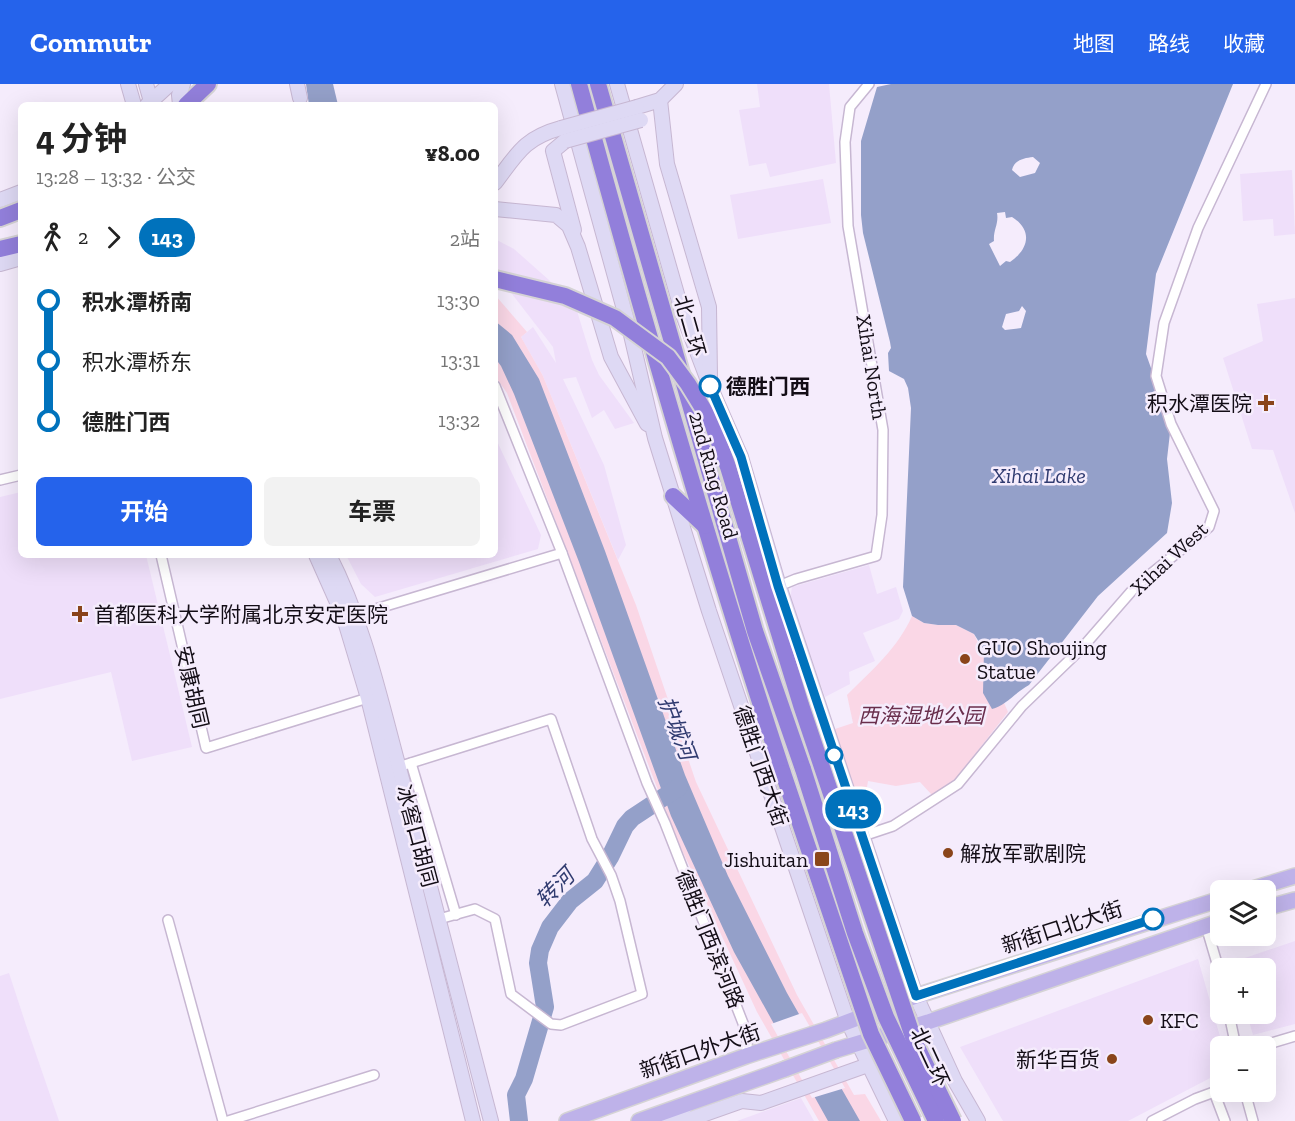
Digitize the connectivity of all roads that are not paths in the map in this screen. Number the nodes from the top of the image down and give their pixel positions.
1 (128, 84) edge
2 (146, 84) edge
3 (170, 84) edge
4 (183, 84) edge
5 (208, 84) edge
6 (562, 84) edge
7 (579, 84) edge
8 (598, 84) edge
9 (617, 84) edge
10 (676, 84) edge
11 (869, 84) edge
12 (1266, 84) edge
13 (660, 100) junction
14 (133, 102) edge
15 (150, 102) edge
16 (152, 102) edge
17 (180, 102) edge
18 (189, 102) edge
19 (639, 114) junction
20 (563, 134) junction
21 (667, 164) junction
22 (498, 179) edge
23 (18, 193) edge
24 (0, 200) edge
25 (498, 209) edge
26 (18, 211) edge
27 (18, 217) edge
28 (0, 220) edge
29 (18, 245) edge
30 (578, 247) junction
31 (0, 249) edge
32 (18, 259) edge
33 (0, 264) edge
34 (498, 280) edge
35 (710, 386) junction
36 (498, 393) edge
37 (730, 428) junction
38 (655, 438) junction
39 (18, 476) edge
40 (0, 480) edge
41 (673, 496) junction
42 (735, 504) junction
43 (705, 526) junction
44 (731, 547) junction
45 (562, 553) junction
46 (162, 558) edge
47 (318, 558) edge
48 (331, 558) edge
49 (778, 586) junction
50 (350, 616) junction
51 (374, 696) junction
52 (405, 765) junction
53 (783, 773) joint
54 (852, 806) junction
55 (836, 832) junction
56 (863, 836) junction
57 (789, 848) junction
58 (1295, 876) edge
59 (1276, 882) edge
60 (1295, 900) edge
61 (1210, 902) edge
62 (1276, 905) edge
63 (456, 915) junction
64 (439, 919) junction
65 (168, 920) dead end
66 (1210, 925) edge
67 (916, 996) junction
68 (848, 1022) junction
69 (928, 1022) junction
70 (1295, 1036) edge
71 (858, 1042) junction
72 (1276, 1042) edge
73 (746, 1056) junction
74 (868, 1065) junction
75 (374, 1075) dead end
76 (1210, 1093) edge
77 (691, 1101) junction
78 (1221, 1102) edge
79 (1248, 1102) edge
80 (223, 1121) edge
81 (228, 1121) edge
82 (473, 1121) edge
83 (491, 1121) edge
84 (567, 1121) edge
85 (639, 1121) edge
86 (668, 1121) edge
87 (685, 1121) edge
88 (896, 1121) edge
89 (913, 1121) edge
90 (936, 1121) edge
91 (953, 1121) edge
92 (978, 1121) edge
93 (1152, 1121) edge
94 (1225, 1121) edge
95 (1253, 1121) edge

1 - 14 street
2 - 15 street
3 - 16 street
4 - 17 street
5 - 18 highway
6 - 38 street
7 - 43 highway, 2nd Ring Road
8 - 44 highway, 北二环
9 - 35 street
10 - 13 street
11 - 49 street, Xihai North
12 - 56 street, Xihai West
13 - 19 street
13 - 21 street
19 - 20 street, bridge
19 - 21 street
20 - 22 street
20 - 30 street
21 - 35 street
23 - 24 street
25 - 30 street
26 - 28 highway
27 - 28 highway
29 - 31 highway
30 - 38 street
32 - 33 street
34 - 91 highway, bridge
35 - 37 street
36 - 45 street, 德胜门西滨河路
37 - 42 street
37 - 49 street
38 - 41 street, 德胜门西大街
39 - 40 street
41 - 43 highway
41 - 57 street, 德胜门西大街
42 - 44 highway
42 - 55 street
43 - 53 highway, 2nd Ring Road
44 - 90 highway, 北二环, bridge
45 - 50 street
45 - 73 street, 德胜门西滨河路
46 - 51 street, 安康胡同
47 - 50 street, 冰窖口胡同
48 - 50 street, 冰窖口胡同
49 - 54 street
50 - 51 street, 冰窖口胡同
51 - 52 street, 冰窖口胡同
51 - 82 street, 冰窖口胡同
52 - 63 street
52 - 63 street
52 - 64 street, 冰窖口胡同
53 - 89 highway, 北二环, bridge
54 - 55 street
54 - 56 street
55 - 57 street
55 - 67 street
56 - 67 street
57 - 68 street, 德胜门西大街
58 - 59 main road
60 - 62 main road
61 - 67 main road, 新街口北大街
63 - 64 street
64 - 83 street, 冰窖口胡同
65 - 80 street
66 - 69 main road
67 - 68 main road, 新街口北大街
67 - 69 street
68 - 71 street, 德胜门西大街
68 - 73 main road, 新街口外大街
69 - 71 main road
69 - 92 street
70 - 72 street
71 - 74 street, 德胜门西大街
71 - 77 main road, bridge
73 - 84 main road, 新街口外大街
74 - 87 street
74 - 88 street, 德胜门西大街
75 - 81 street
76 - 93 street
77 - 85 main road
77 - 86 street
78 - 94 street
79 - 95 street

